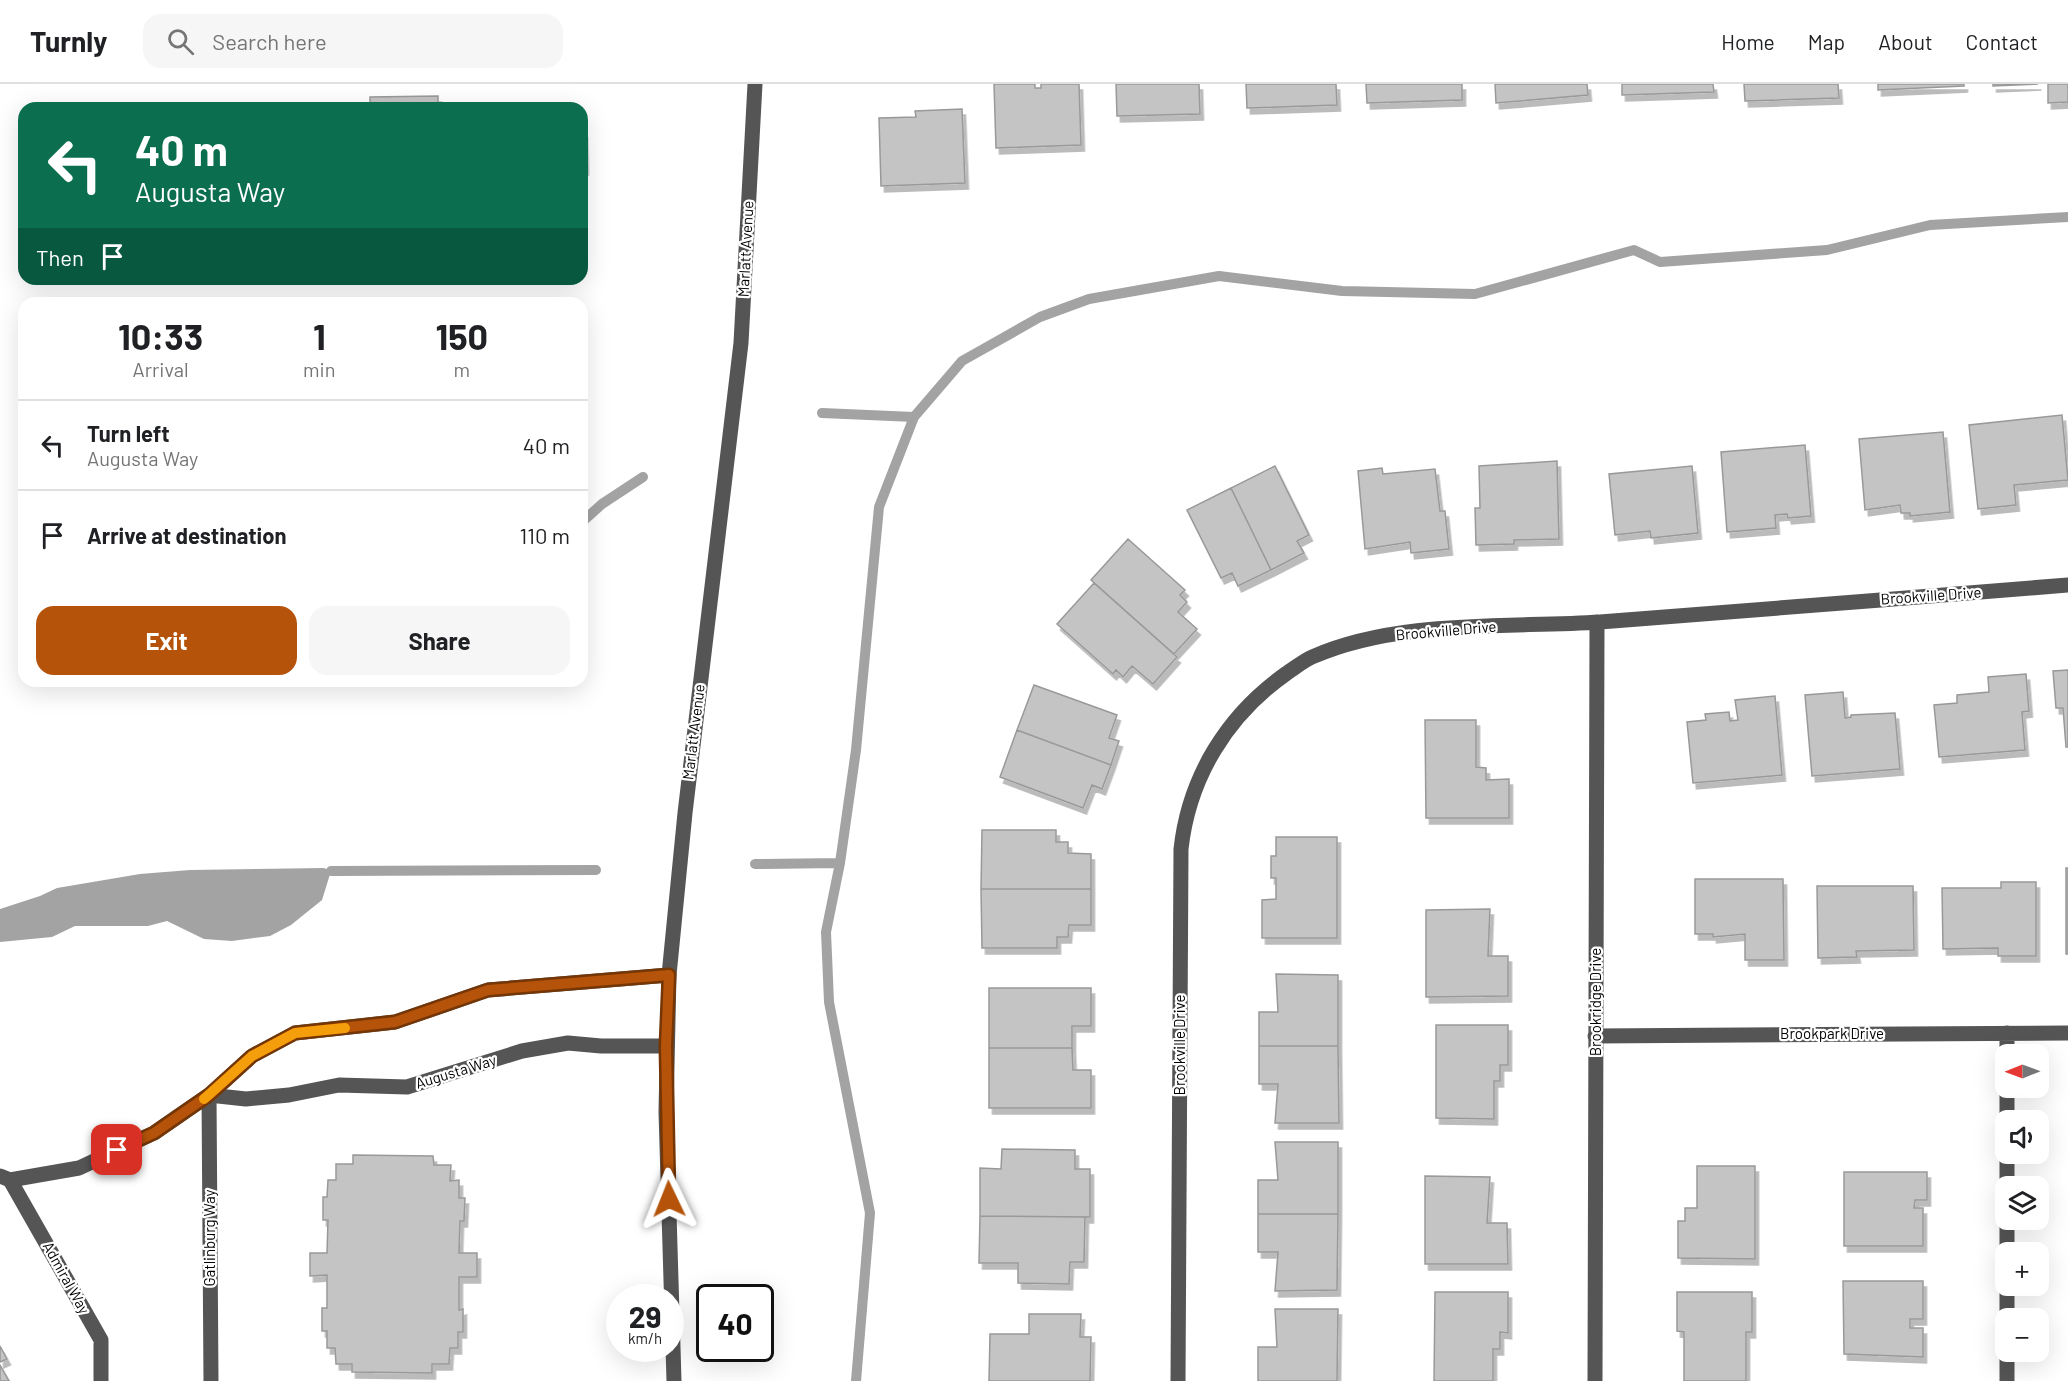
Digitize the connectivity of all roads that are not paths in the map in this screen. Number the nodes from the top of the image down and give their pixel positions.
1 (755, 84) edge
2 (2068, 585) edge
3 (1597, 622) junction
4 (669, 975) junction
5 (2007, 1033) junction
6 (2068, 1033) edge
7 (1595, 1036) junction
8 (2007, 1044) edge
9 (666, 1046) junction
10 (209, 1095) junction
11 (5, 1178) edge
12 (2007, 1362) edge
13 (101, 1381) edge
14 (210, 1381) edge
15 (674, 1381) edge
16 (1178, 1381) edge
17 (1595, 1381) edge
18 (2007, 1381) edge

1 - 4 street, Marlatt Avenue
2 - 3 street, Brookville Drive
3 - 7 street, Brookridge Drive
3 - 16 street, Brookville Drive
4 - 9 street, Marlatt Avenue
4 - 10 street
5 - 6 street, Brookpark Drive
5 - 7 street, Brookpark Drive
5 - 8 street
7 - 17 street, Brookridge Drive
9 - 10 street, Augusta Way
9 - 15 street, Marlatt Avenue
10 - 11 street
10 - 14 street, Gatlinburg Way
11 - 13 street, Admiral Way
12 - 18 street

